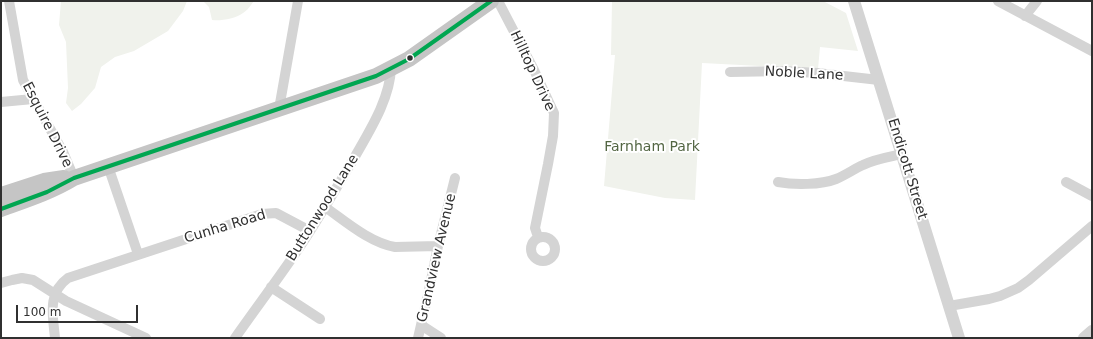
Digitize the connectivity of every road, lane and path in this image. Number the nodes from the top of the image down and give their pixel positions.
1 (10, 1) edge
2 (298, 1) edge
3 (491, 1) edge
4 (498, 1) edge
5 (854, 1) edge
6 (998, 1) edge
7 (1037, 1) edge
8 (1025, 16) junction
9 (1092, 51) edge
10 (392, 68) junction
11 (730, 72) dead end
12 (879, 80) junction
13 (34, 99) junction
14 (1, 102) edge
15 (279, 109) junction
16 (902, 154) junction
17 (108, 166) junction
18 (74, 178) junction
19 (455, 178) dead end
20 (778, 182) dead end
21 (1066, 182) dead end
22 (1, 195) edge
23 (1092, 196) edge
24 (325, 207) junction
25 (1, 209) edge
26 (1092, 226) edge
27 (310, 232) junction
28 (538, 238) dead end
29 (438, 246) junction
30 (138, 254) junction
31 (1, 283) edge
32 (271, 287) junction
33 (56, 294) junction
34 (949, 306) junction
35 (320, 319) dead end
36 (421, 325) junction
37 (1092, 332) edge
38 (55, 338) edge
39 (146, 338) edge
40 (235, 338) edge
41 (418, 338) edge
42 (441, 338) edge
43 (959, 338) edge
44 (1084, 338) edge

1 - 13 street, Esquire Drive
2 - 15 street
3 - 10 highway
4 - 28 street, Hilltop Drive
5 - 12 street, Endicott Street
6 - 8 street
7 - 8 street
8 - 9 street
10 - 15 highway
10 - 24 street, Buttonwood Lane
11 - 12 street, Noble Lane
12 - 16 street, Endicott Street
13 - 14 street
13 - 18 street, Esquire Drive
15 - 17 highway
16 - 20 street
16 - 34 street, Endicott Street
17 - 18 highway
17 - 30 street
18 - 22 highway
18 - 25 highway
19 - 29 street, Grandview Avenue
21 - 23 street
24 - 27 street, Buttonwood Lane
24 - 29 street
26 - 34 street
27 - 30 street, Cunha Road
27 - 32 street, Buttonwood Lane
29 - 36 street, Grandview Avenue
30 - 33 street, Cunha Road
31 - 33 street
32 - 35 street
32 - 40 street, Buttonwood Lane
33 - 38 street
33 - 39 street
34 - 43 street, Endicott Street
36 - 41 street, Grandview Avenue
36 - 42 street
37 - 44 street

